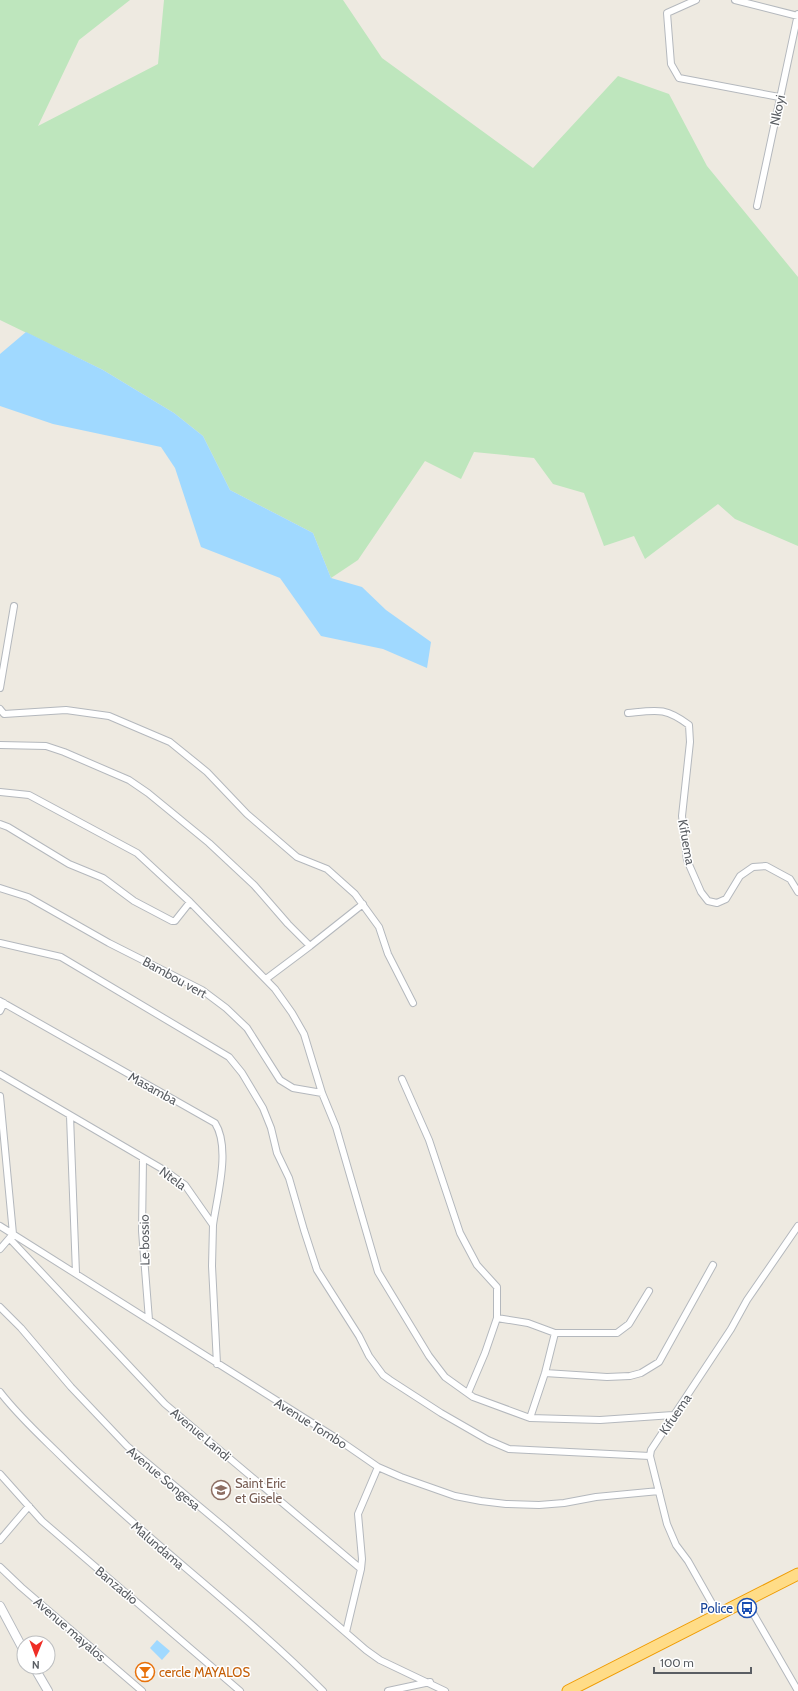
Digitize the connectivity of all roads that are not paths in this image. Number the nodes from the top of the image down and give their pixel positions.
1 (696, 0) edge
2 (735, 0) edge
3 (798, 15) edge
4 (779, 97) junction
5 (757, 206) dead end
6 (14, 606) dead end
7 (0, 688) edge
8 (0, 709) edge
9 (628, 713) dead end
10 (0, 745) edge
11 (0, 792) edge
12 (0, 824) edge
13 (0, 888) edge
14 (798, 892) edge
15 (190, 902) junction
16 (363, 904) junction
17 (0, 943) edge
18 (310, 946) junction
19 (266, 979) junction
20 (2, 1002) edge
21 (413, 1003) dead end
22 (0, 1011) edge
23 (0, 1074) edge
24 (402, 1079) dead end
25 (322, 1093) junction
26 (0, 1096) edge
27 (70, 1116) junction
28 (143, 1159) junction
29 (213, 1225) junction
30 (0, 1226) edge
31 (798, 1226) edge
32 (11, 1236) junction
33 (0, 1249) edge
34 (713, 1265) dead end
35 (76, 1273) junction
36 (649, 1291) dead end
37 (0, 1306) edge
38 (497, 1318) junction
39 (150, 1320) junction
40 (555, 1333) junction
41 (217, 1364) junction
42 (545, 1373) junction
43 (0, 1392) edge
44 (468, 1393) junction
45 (673, 1415) junction
46 (530, 1418) junction
47 (650, 1456) junction
48 (378, 1467) junction
49 (0, 1474) edge
50 (659, 1491) junction
51 (29, 1506) junction
52 (0, 1540) edge
53 (0, 1567) edge
54 (361, 1569) junction
55 (798, 1574) edge
56 (746, 1600) junction
57 (0, 1606) edge
58 (718, 1614) junction
59 (346, 1632) junction
60 (16, 1636) edge
61 (39, 1675) edge
62 (430, 1682) junction
63 (48, 1691) edge
64 (142, 1691) edge
65 (240, 1691) edge
66 (323, 1691) edge
67 (388, 1691) edge
68 (446, 1691) edge
69 (568, 1691) edge
70 (798, 1691) edge

1 - 4 street
2 - 3 street
3 - 4 street, Nkoyi
4 - 5 street, Nkoyi
6 - 7 street
8 - 16 street
9 - 14 street, Kifuema
10 - 18 street
11 - 15 street
12 - 15 street
13 - 25 street, Bambou vert
15 - 19 street
16 - 18 street
16 - 21 street
17 - 47 street
18 - 19 street
19 - 25 street
20 - 22 street
20 - 29 street, Masamba
23 - 27 street, Ntela
24 - 38 street
25 - 44 street
26 - 32 street
27 - 28 street, Ntela
27 - 35 street
28 - 29 street, Ntela
28 - 39 street, Le bossio
29 - 41 street
30 - 32 street, Avenue Tombo
31 - 45 street, Kifuema
32 - 33 street
32 - 35 street, Avenue Tombo
32 - 54 street, Avenue Landi
34 - 42 street
35 - 39 street, Avenue Tombo
36 - 40 street
37 - 59 street, Avenue Songesa
38 - 40 street
38 - 44 street
39 - 41 street, Avenue Tombo
40 - 42 street
41 - 48 street, Avenue Tombo
42 - 46 street
43 - 66 street, Malundama
44 - 46 street
45 - 46 street
45 - 47 street, Kifuema
47 - 50 street
48 - 50 street, Avenue Tombo
48 - 54 street
49 - 51 street, Banzadio
50 - 58 street
51 - 52 street
51 - 65 street, Banzadio
53 - 64 street, Avenue mayalos
54 - 59 street
55 - 56 highway
56 - 58 highway
56 - 70 street
57 - 60 street
58 - 69 highway
59 - 62 street, Avenue Songesa
61 - 63 street
62 - 67 street
62 - 68 street, Avenue Songesa

